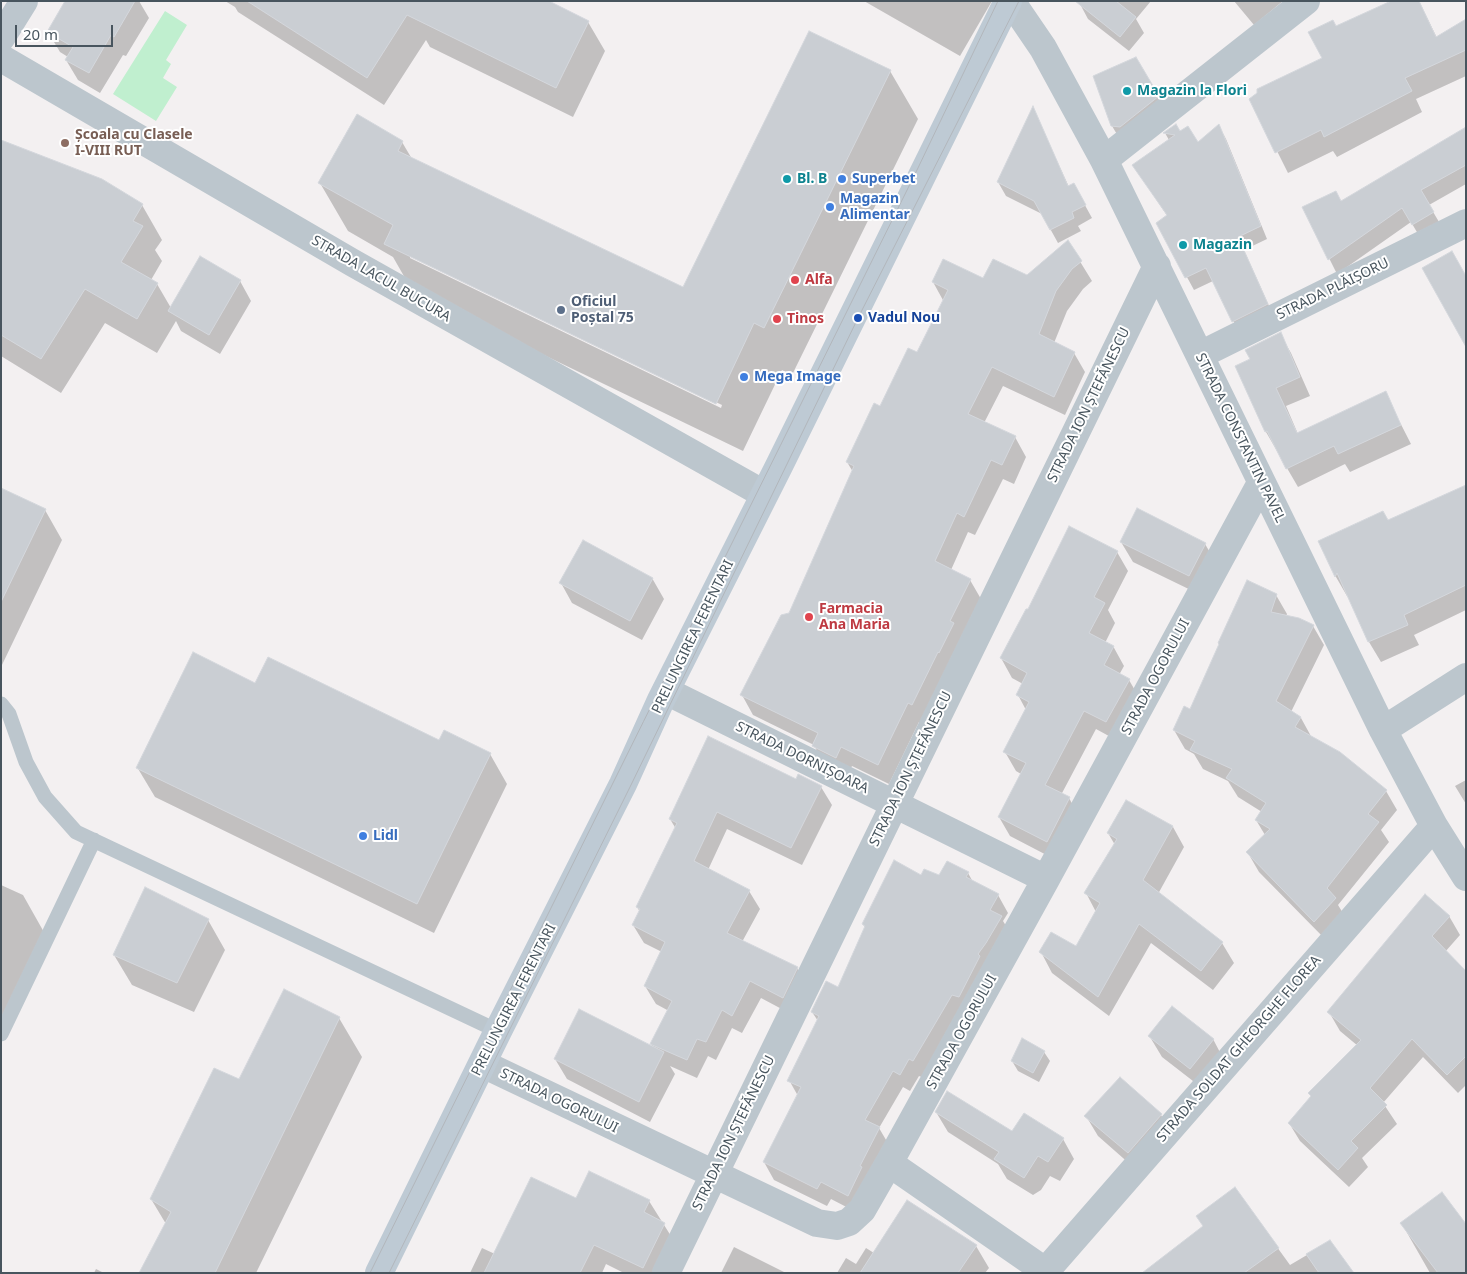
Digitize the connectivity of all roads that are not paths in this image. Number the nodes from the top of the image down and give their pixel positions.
1 (24, 1) edge
2 (1010, 1) edge
3 (1306, 1) edge
4 (1, 38) edge
5 (1, 58) edge
6 (1104, 160) junction
7 (1466, 223) edge
8 (1157, 266) junction
9 (1200, 355) junction
10 (1261, 483) junction
11 (764, 494) junction
12 (1466, 677) edge
13 (666, 691) junction
14 (5, 709) edge
15 (1, 728) edge
16 (1384, 730) junction
17 (894, 803) junction
18 (1434, 826) junction
19 (94, 840) junction
20 (1466, 877) edge
21 (1046, 879) junction
22 (498, 1031) junction
23 (1, 1034) edge
24 (482, 1064) junction
25 (889, 1163) junction
26 (714, 1175) junction
27 (1044, 1272) edge
28 (379, 1273) edge
29 (666, 1273) edge

1 - 4 street
2 - 6 street, STRADA CONSTANTIN PAVEL
2 - 11 main road, PRELUNGIREA FERENTARI
3 - 6 street
5 - 11 street, STRADA LACUL BUCURA
6 - 8 street, STRADA CONSTANTIN PAVEL
7 - 9 street, STRADA PLĂIȘORU
8 - 9 street, STRADA CONSTANTIN PAVEL
8 - 17 street, STRADA ION ȘTEFĂNESCU
9 - 10 street, STRADA CONSTANTIN PAVEL
10 - 16 street, STRADA CONSTANTIN PAVEL
10 - 21 street, STRADA OGORULUI
11 - 13 main road, PRELUNGIREA FERENTARI
12 - 16 street
13 - 17 street, STRADA DORNIȘOARA
13 - 22 main road, PRELUNGIREA FERENTARI
14 - 15 lane
14 - 19 lane
16 - 18 street, STRADA CONSTANTIN PAVEL
17 - 21 street, STRADA DORNIȘOARA
17 - 26 street, STRADA ION ȘTEFĂNESCU
18 - 20 street, STRADA CONSTANTIN PAVEL
18 - 27 street, STRADA SOLDAT GHEORGHE FLOREA
19 - 22 lane
19 - 23 lane
21 - 25 street, STRADA OGORULUI
22 - 24 main road, PRELUNGIREA FERENTARI
24 - 26 street, STRADA OGORULUI
24 - 28 main road, PRELUNGIREA FERENTARI
25 - 26 street, STRADA OGORULUI
25 - 27 street
26 - 29 street, STRADA ION ȘTEFĂNESCU

